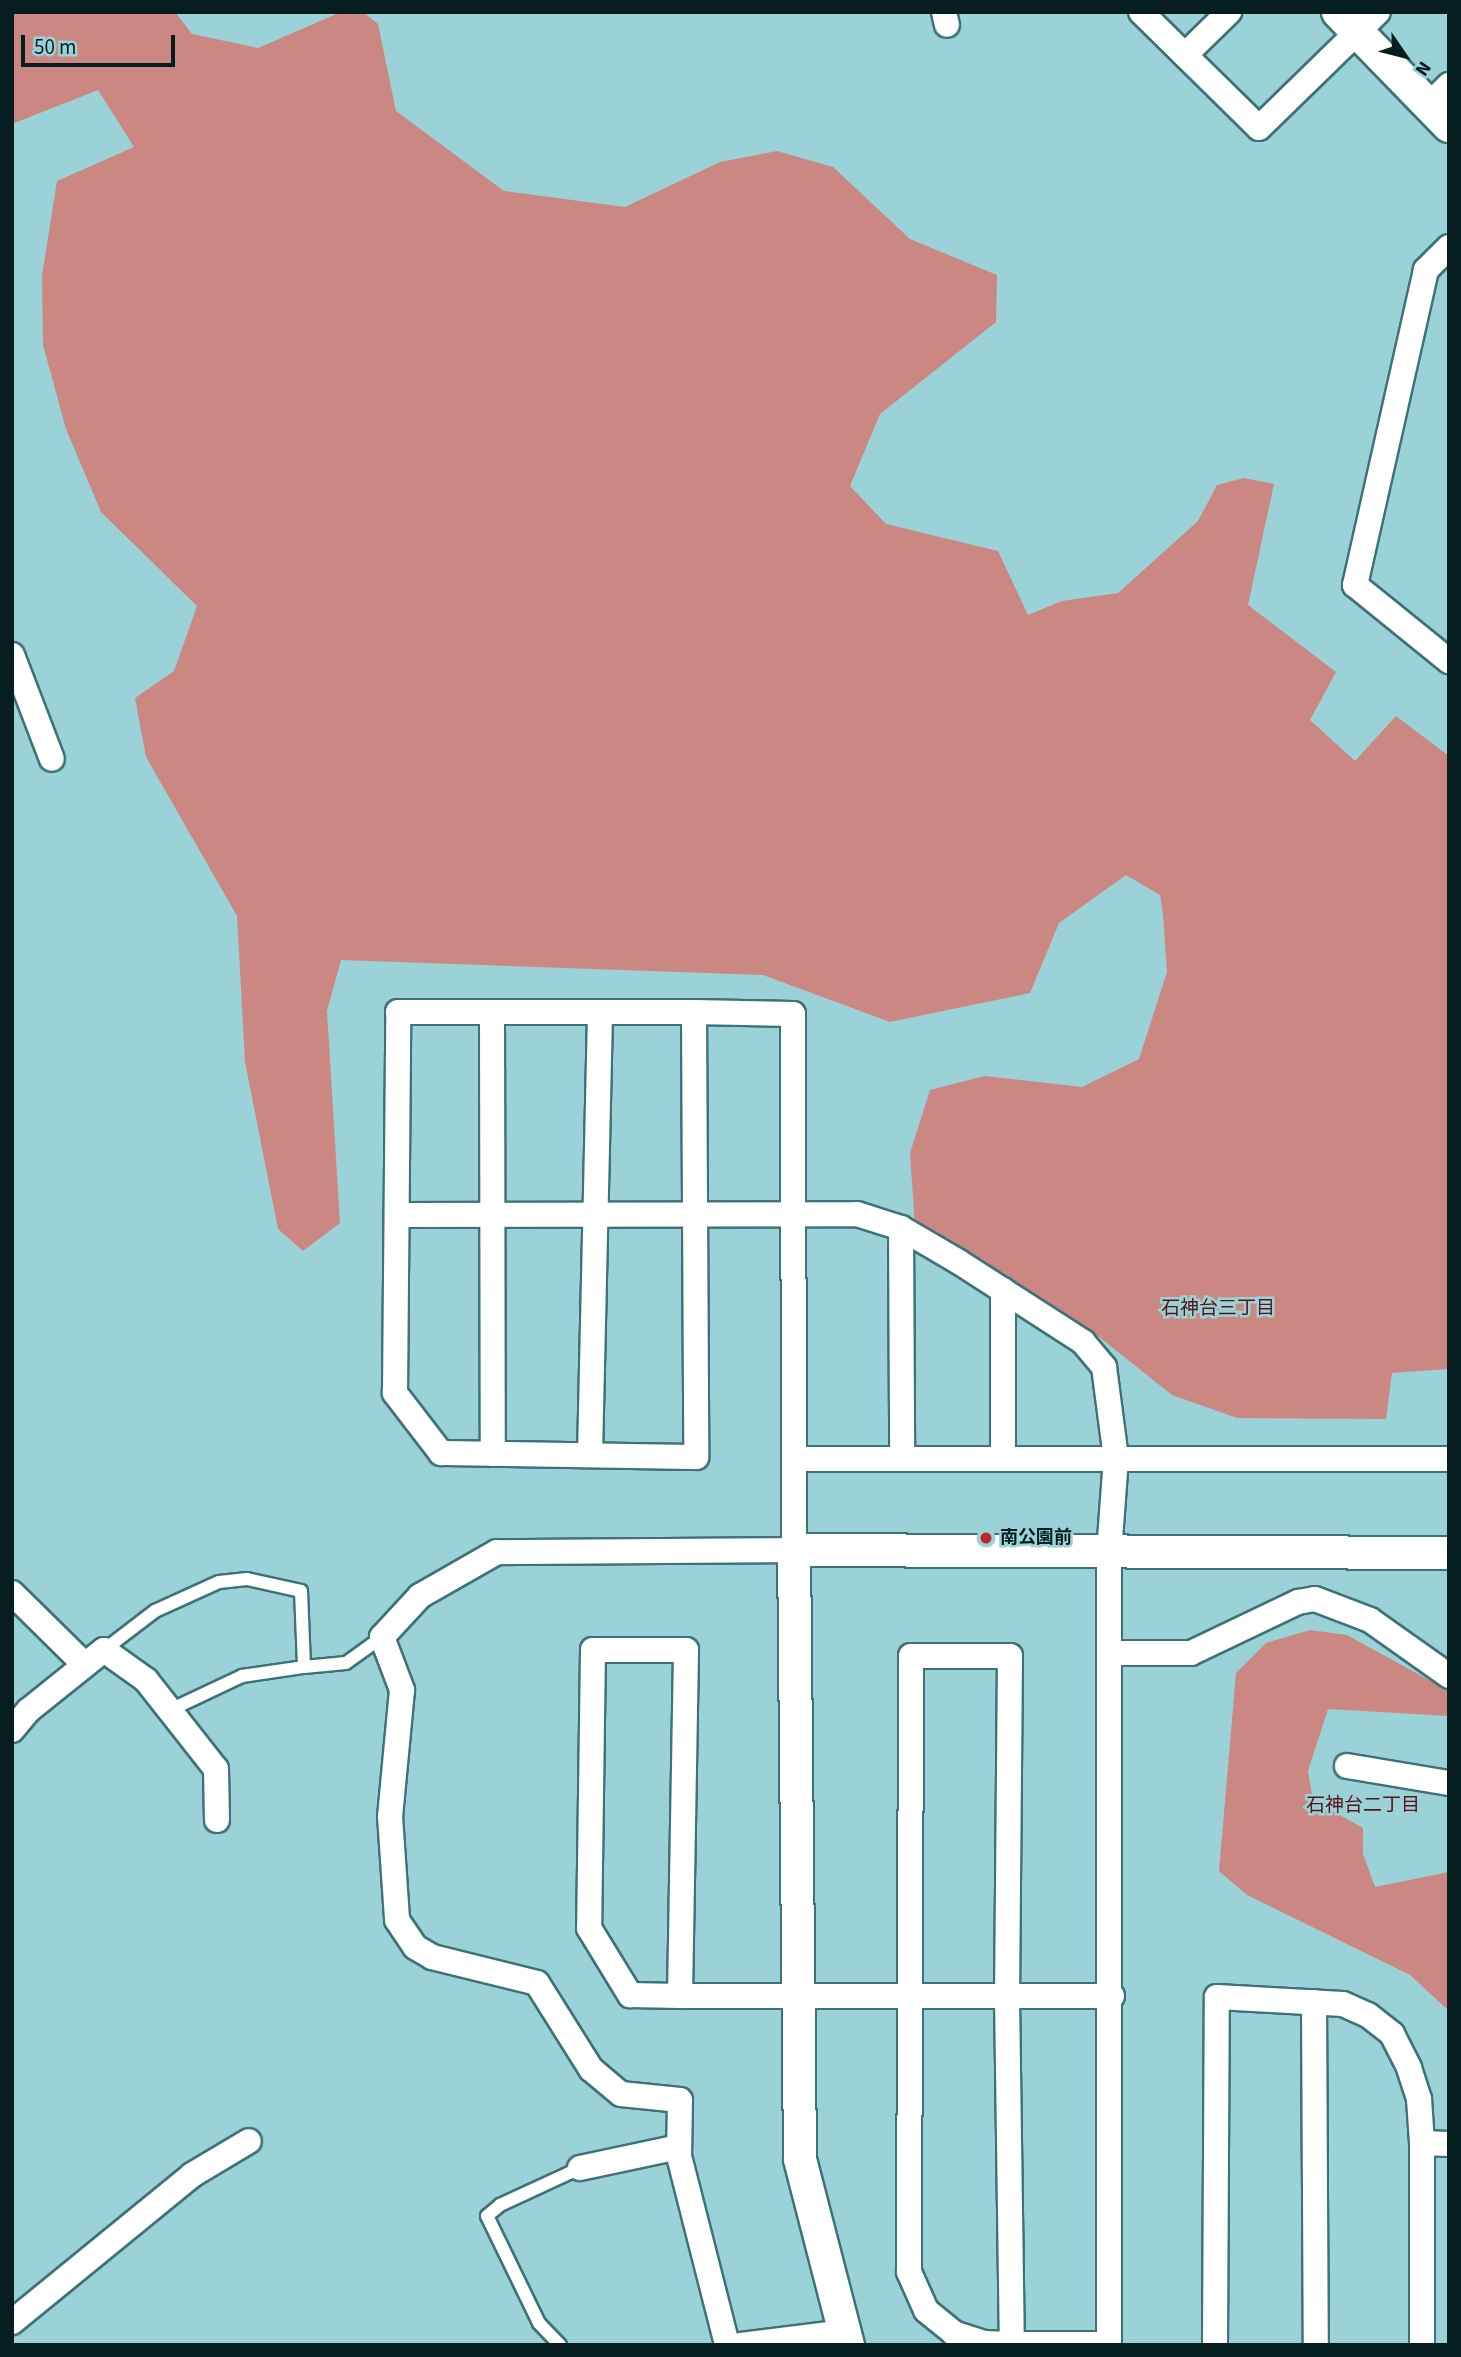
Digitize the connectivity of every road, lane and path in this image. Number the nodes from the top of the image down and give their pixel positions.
1 (1140, 12) edge
2 (1229, 12) edge
3 (1358, 19) edge
4 (1185, 55) junction
5 (1442, 106) edge
6 (1449, 247) edge
7 (12, 655) edge
8 (1449, 661) edge
9 (52, 759) dead end
10 (492, 1012) junction
11 (600, 1012) junction
12 (694, 1012) junction
13 (695, 1214) junction
14 (795, 1214) junction
15 (398, 1215) junction
16 (493, 1216) junction
17 (597, 1217) junction
18 (901, 1228) junction
19 (1003, 1290) junction
20 (492, 1454) junction
21 (590, 1455) junction
22 (902, 1456) junction
23 (1003, 1458) junction
24 (1116, 1458) junction
25 (794, 1459) junction
26 (1449, 1459) edge
27 (794, 1550) junction
28 (1109, 1553) junction
29 (1449, 1553) edge
30 (12, 1593) edge
31 (382, 1637) junction
32 (104, 1650) junction
33 (1110, 1653) junction
34 (84, 1664) junction
35 (304, 1667) junction
36 (1449, 1676) edge
37 (170, 1710) junction
38 (12, 1730) edge
39 (1347, 1766) dead end
40 (1449, 1783) edge
41 (217, 1820) dead end
42 (680, 1996) junction
43 (797, 1996) junction
44 (908, 1996) junction
45 (1007, 1996) junction
46 (1112, 1996) junction
47 (1314, 2002) junction
48 (249, 2141) dead end
49 (1422, 2143) junction
50 (1449, 2144) edge
51 (679, 2147) junction
52 (580, 2168) joint
53 (12, 2322) edge
54 (846, 2338) edge
55 (1012, 2344) edge
56 (560, 2345) edge
57 (727, 2345) edge
58 (741, 2345) edge
59 (1215, 2345) edge
60 (1316, 2345) edge
61 (1422, 2345) edge

1 - 4 street
2 - 4 street
3 - 4 street
3 - 5 street
6 - 8 street
7 - 9 street
10 - 11 street
10 - 15 street
10 - 16 street
11 - 12 street
11 - 17 street
12 - 13 street
12 - 14 street
13 - 14 street
13 - 17 street
13 - 21 street
14 - 18 street
14 - 25 street
15 - 16 street
15 - 20 street
16 - 17 street
16 - 20 street
17 - 21 street
18 - 19 street
18 - 22 street
19 - 23 street
19 - 24 street
20 - 21 street
22 - 23 street
22 - 25 street
23 - 24 street
24 - 26 street
24 - 28 street
25 - 27 street
27 - 28 street
27 - 31 street
27 - 43 street
28 - 29 street
28 - 33 street
30 - 34 street
31 - 35 lane
31 - 51 street
32 - 34 street
32 - 35 lane
32 - 37 street
33 - 36 street
33 - 46 street
34 - 38 street
35 - 37 lane
37 - 41 street
39 - 40 street
42 - 42 street
42 - 43 street
43 - 44 street
43 - 54 street
44 - 45 street
44 - 45 street
44 - 55 street
45 - 46 street
45 - 55 street
46 - 55 street
47 - 49 street
47 - 59 street
47 - 60 street
48 - 53 street
49 - 50 street
49 - 61 street
51 - 52 street
51 - 57 street
52 - 56 lane
54 - 58 street

